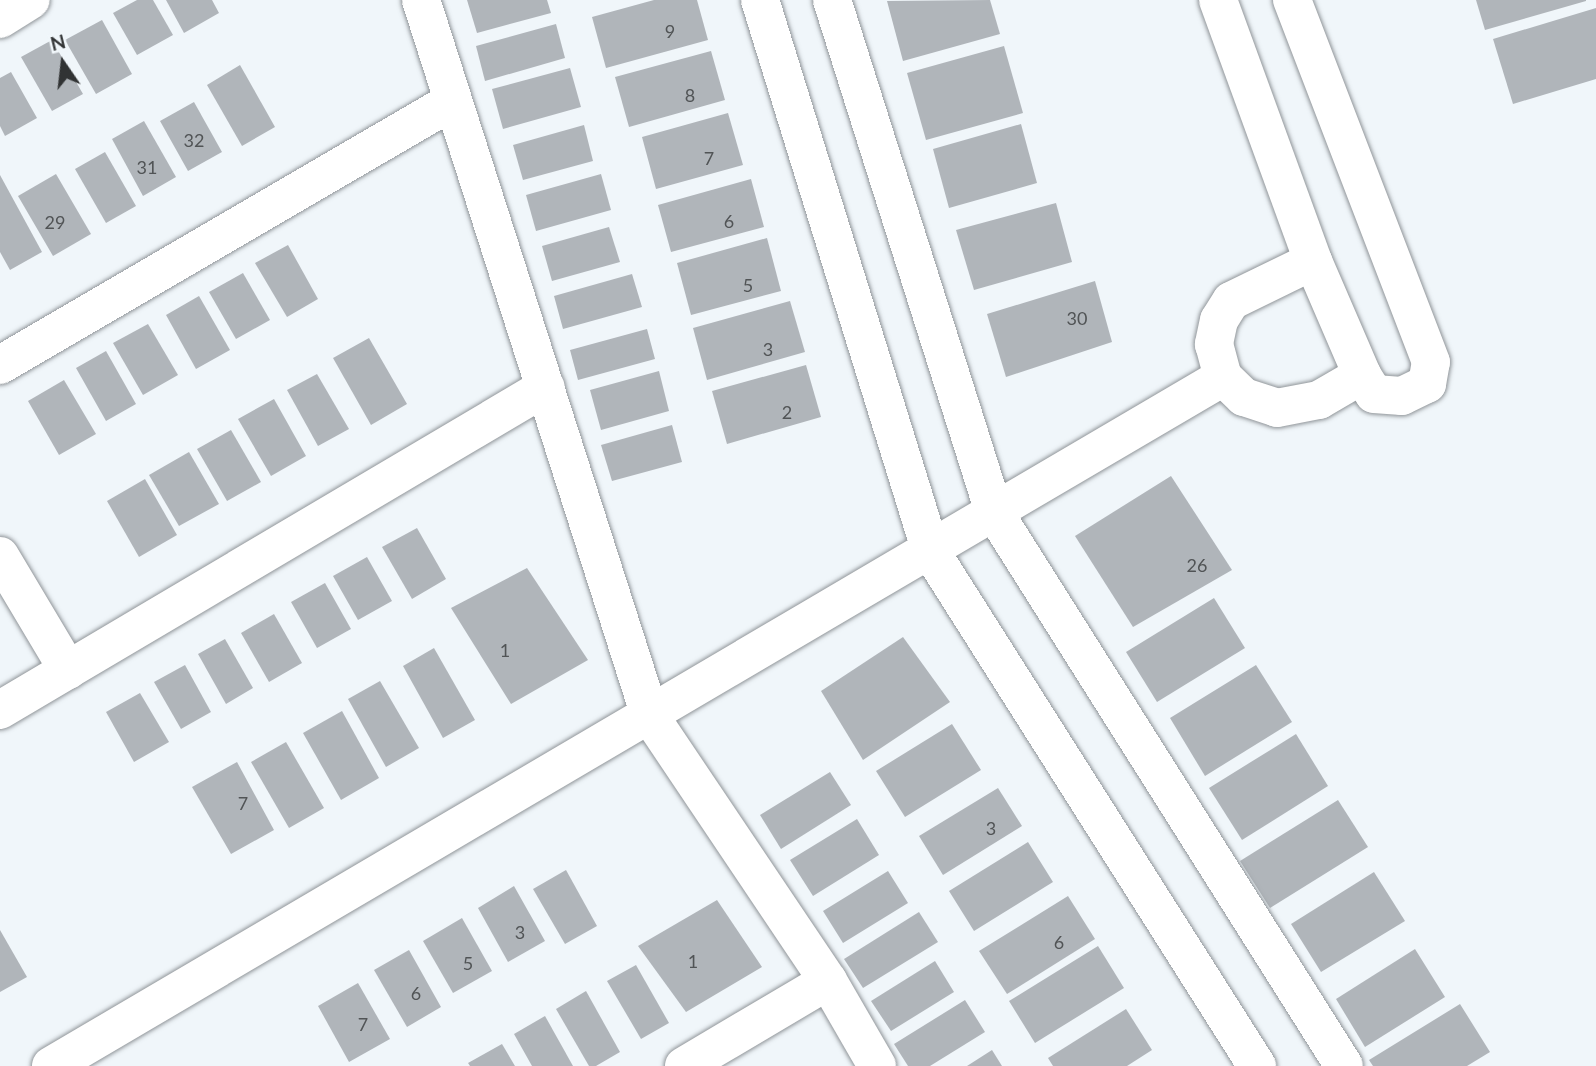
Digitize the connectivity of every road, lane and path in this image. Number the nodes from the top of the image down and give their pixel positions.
1 (31, 0) edge
2 (421, 0) edge
3 (760, 0) edge
4 (832, 0) edge
5 (1219, 0) edge
6 (1292, 0) edge
7 (0, 19) edge
8 (451, 102) junction
9 (1313, 261) junction
10 (0, 365) edge
11 (1362, 375) junction
12 (1223, 377) junction
13 (546, 387) junction
14 (994, 512) junction
15 (931, 552) junction
16 (0, 556) edge
17 (68, 670) junction
18 (0, 710) edge
19 (650, 716) junction
20 (828, 981) junction
21 (51, 1066) edge
22 (684, 1066) edge
23 (877, 1066) edge
24 (1257, 1066) edge
25 (1344, 1066) edge

1 - 7 street
2 - 8 street
3 - 15 street
4 - 14 street
5 - 9 street
6 - 11 street
8 - 10 street
8 - 13 street
9 - 11 street
9 - 12 street
11 - 12 street
12 - 14 street
13 - 17 street
13 - 19 street
14 - 15 street
14 - 25 street
15 - 19 street
15 - 24 street
16 - 17 street
17 - 18 street
19 - 20 street
19 - 21 street
20 - 22 street
20 - 23 street

